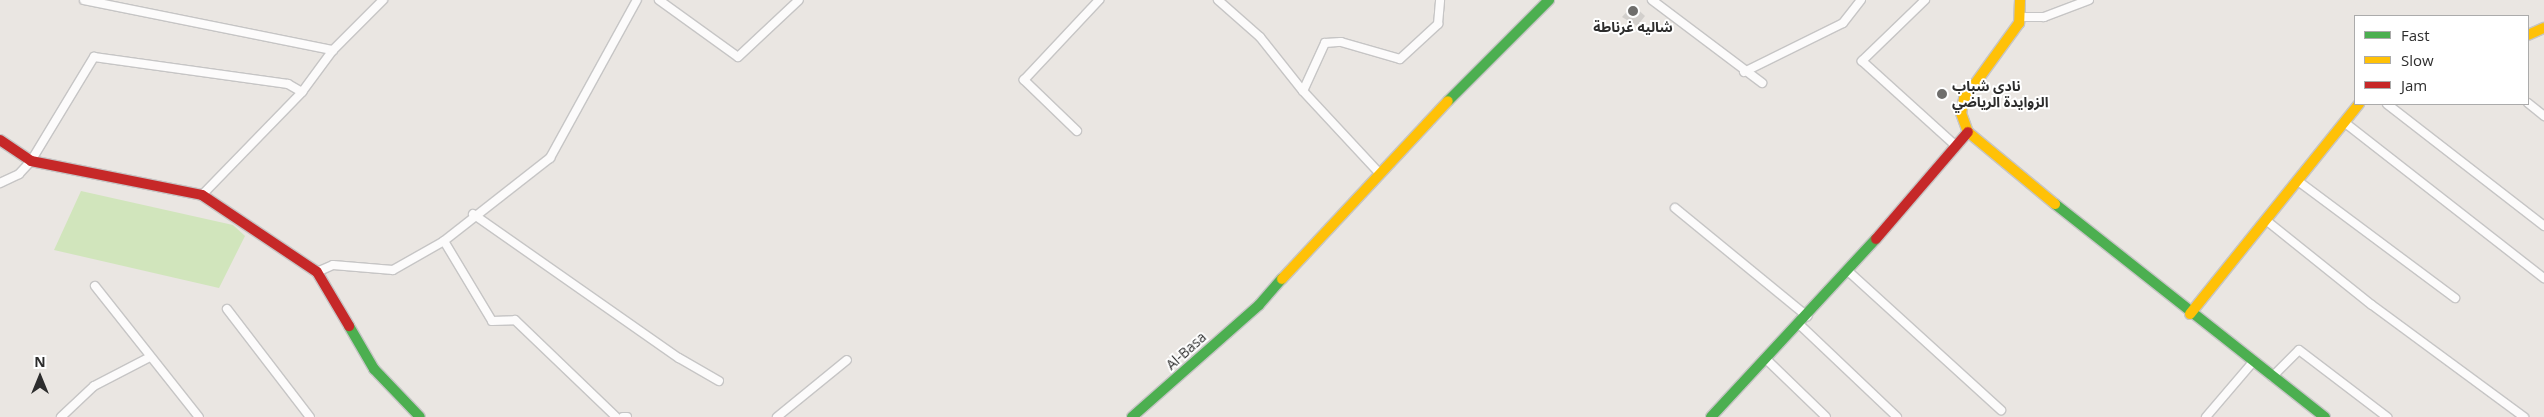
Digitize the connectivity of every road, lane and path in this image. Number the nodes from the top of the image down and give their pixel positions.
1 (84, 0) edge
2 (383, 0) edge
3 (637, 0) edge
4 (659, 0) edge
5 (799, 0) edge
6 (1099, 0) edge
7 (1218, 0) edge
8 (1440, 0) edge
9 (1549, 0) edge
10 (1652, 0) edge
11 (1861, 0) edge
12 (1925, 0) edge
13 (2020, 0) edge
14 (2090, 0) edge
15 (2021, 17) junction
16 (2542, 32) edge
17 (2529, 35) edge
18 (333, 50) junction
19 (1744, 72) junction
20 (1762, 83) dead end
21 (1303, 91) junction
22 (302, 92) junction
23 (2529, 104) edge
24 (2358, 105) edge
25 (2388, 105) edge
26 (2544, 116) edge
27 (2344, 122) junction
28 (1077, 131) dead end
29 (1968, 132) junction
30 (0, 140) edge
31 (1955, 145) junction
32 (31, 161) junction
33 (1380, 174) junction
34 (2298, 181) junction
35 (0, 183) edge
36 (202, 195) junction
37 (1675, 208) dead end
38 (473, 214) junction
39 (2268, 222) junction
40 (2544, 226) edge
41 (444, 241) junction
42 (1848, 271) junction
43 (317, 272) junction
44 (2544, 278) edge
45 (94, 286) dead end
46 (2456, 298) dead end
47 (227, 309) dead end
48 (2190, 314) junction
49 (1807, 316) junction
50 (1799, 324) junction
51 (150, 357) junction
52 (1766, 359) junction
53 (847, 360) dead end
54 (2253, 362) junction
55 (2272, 377) junction
56 (719, 381) dead end
57 (2001, 410) dead end
58 (61, 417) edge
59 (199, 417) edge
60 (310, 417) edge
61 (420, 417) edge
62 (616, 417) edge
63 (777, 417) edge
64 (1132, 417) edge
65 (1711, 417) edge
66 (1826, 417) edge
67 (1897, 417) edge
68 (2206, 417) edge
69 (2325, 417) edge
70 (2387, 417) edge
71 (2524, 417) edge

1 - 18 street
2 - 18 street
3 - 38 street
4 - 5 street
6 - 28 street
7 - 21 street
8 - 21 street
9 - 33 street, Al-Basa
10 - 19 street
11 - 19 street
12 - 31 street
13 - 15 street
14 - 15 street
15 - 29 street
16 - 17 street
18 - 22 street
19 - 20 street
21 - 33 street
22 - 32 street
22 - 36 street
23 - 26 street
24 - 27 street
25 - 40 street
27 - 34 street
27 - 44 street
29 - 31 street
29 - 48 street
30 - 32 street
31 - 42 street
32 - 35 street
32 - 36 street
33 - 64 street, Al-Basa
34 - 39 street
34 - 46 street
36 - 43 street
37 - 49 street
38 - 41 street
38 - 56 street
39 - 48 street
39 - 71 street
41 - 43 street
41 - 62 street
42 - 49 street
42 - 57 street
43 - 61 street
45 - 51 street
47 - 60 street
48 - 54 street
49 - 50 street
50 - 52 street
50 - 67 street
51 - 58 street
51 - 59 street
52 - 65 street
52 - 66 street
53 - 63 street
54 - 55 street
54 - 68 street
55 - 69 street
55 - 70 street

